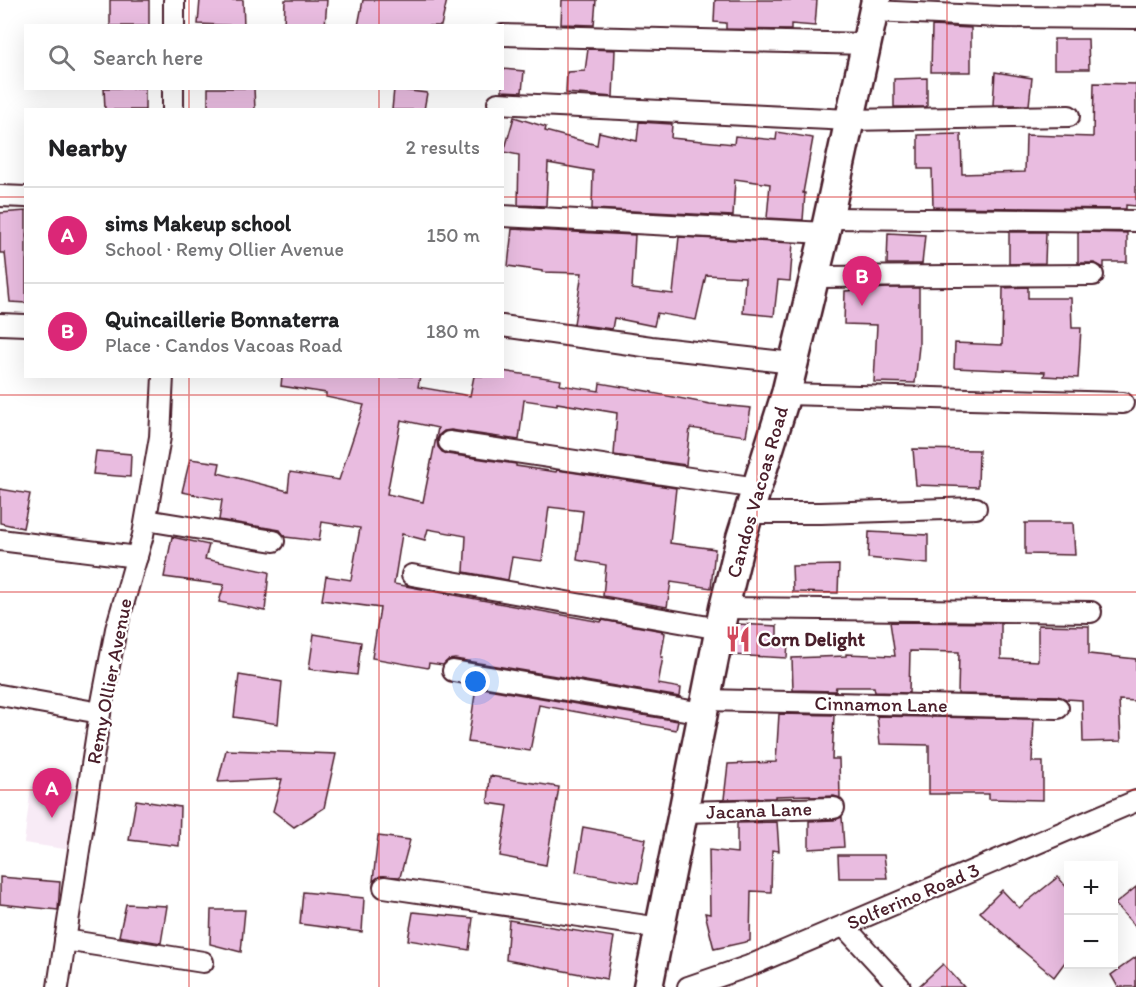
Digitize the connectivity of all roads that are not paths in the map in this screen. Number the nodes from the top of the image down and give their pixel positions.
1 (174, 0) edge
2 (875, 6) edge
3 (1136, 18) edge
4 (174, 24) edge
5 (504, 35) edge
6 (867, 44) junction
7 (173, 90) edge
8 (498, 103) dead end
9 (173, 108) edge
10 (1070, 116) dead end
11 (850, 120) junction
12 (0, 196) edge
13 (24, 197) edge
14 (504, 216) edge
15 (1136, 221) edge
16 (827, 225) junction
17 (1093, 275) dead end
18 (814, 277) junction
19 (0, 324) edge
20 (24, 325) edge
21 (504, 326) edge
22 (793, 363) junction
23 (163, 378) edge
24 (786, 394) junction
25 (1123, 403) dead end
26 (448, 442) dead end
27 (753, 500) junction
28 (975, 508) dead end
29 (146, 520) junction
30 (0, 540) edge
31 (274, 541) dead end
32 (136, 557) junction
33 (412, 575) dead end
34 (1091, 612) dead end
35 (722, 619) junction
36 (453, 671) dead end
37 (0, 695) edge
38 (704, 706) junction
39 (1058, 708) dead end
40 (100, 713) junction
41 (1136, 801) edge
42 (834, 808) dead end
43 (683, 812) junction
44 (384, 887) dead end
45 (844, 926) junction
46 (660, 928) junction
47 (65, 940) junction
48 (203, 962) dead end
49 (58, 987) edge
50 (648, 987) edge
51 (688, 987) edge
52 (900, 987) edge

1 - 4 street
2 - 3 street
2 - 6 main road, Candos Vacoas Road
5 - 6 street
6 - 11 main road, Candos Vacoas Road
7 - 9 street
8 - 11 street
10 - 11 street
11 - 16 main road, Candos Vacoas Road
12 - 13 street
14 - 16 street
15 - 16 street
16 - 18 main road, Candos Vacoas Road
17 - 18 street
18 - 22 main road, Candos Vacoas Road
19 - 20 street
21 - 22 street
22 - 24 main road, Candos Vacoas Road
23 - 29 street, Remy Ollier Avenue
24 - 25 street
24 - 27 main road, Candos Vacoas Road
26 - 27 street
27 - 28 street
27 - 35 main road, Candos Vacoas Road
29 - 31 street
29 - 32 street, Remy Ollier Avenue
30 - 32 street
32 - 40 street, Remy Ollier Avenue
33 - 35 street
34 - 35 street
35 - 38 main road, Candos Vacoas Road
36 - 38 street, Cinnamon Lane
37 - 40 street
38 - 39 street, Cinnamon Lane
38 - 43 main road, Candos Vacoas Road
40 - 47 street, Remy Ollier Avenue
41 - 45 street, Solferino Road 3
42 - 43 street, Jacana Lane
43 - 46 main road, Candos Vacoas Road
44 - 46 street
45 - 51 street, Solferino Road 3
45 - 52 street
46 - 50 main road, Candos Vacoas Road
47 - 48 street
47 - 49 street, Remy Ollier Avenue

